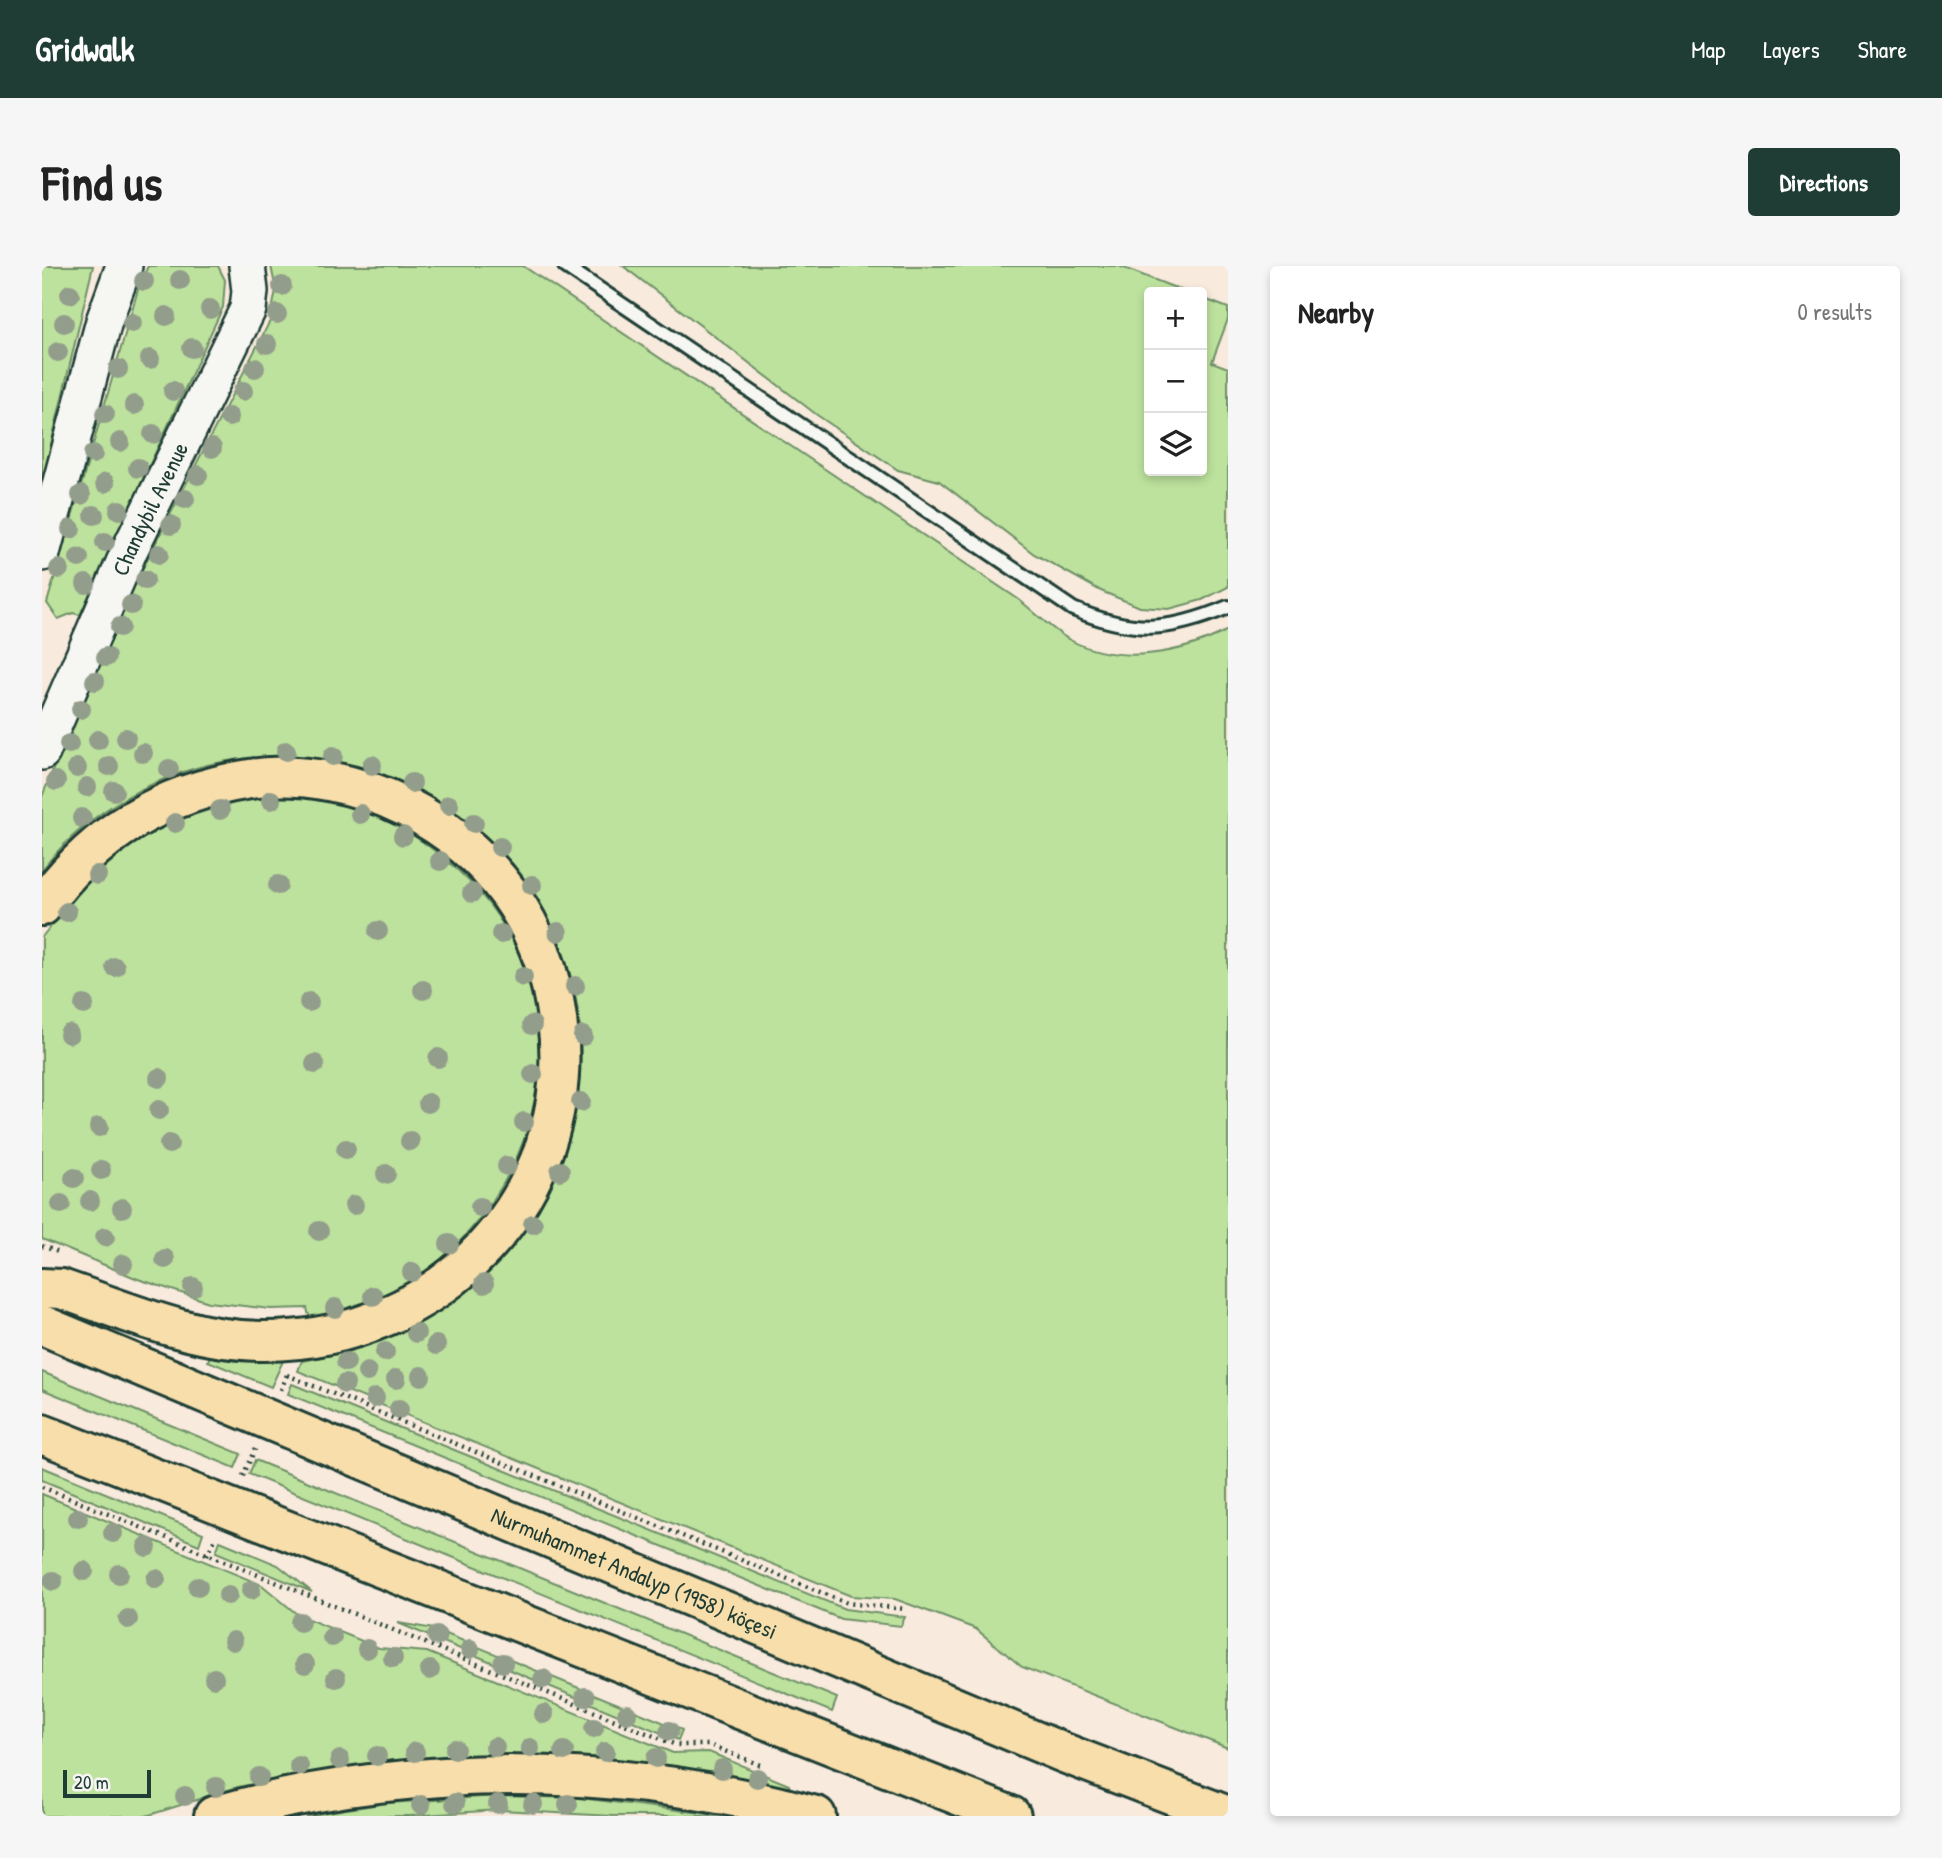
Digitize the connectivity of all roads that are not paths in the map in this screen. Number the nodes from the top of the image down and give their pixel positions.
1 (124, 266) edge
2 (247, 266) edge
3 (565, 266) edge
4 (42, 553) edge
5 (1228, 607) edge
6 (42, 752) edge
7 (42, 906) edge
8 (42, 1288) edge
9 (42, 1325) edge
10 (42, 1434) edge
11 (214, 1816) edge
12 (816, 1816) edge
13 (1011, 1816) edge
14 (1228, 1816) edge

1 - 4 main road
2 - 6 main road, Chandybil Avenue
3 - 5 lane
7 - 8 main road
9 - 14 main road, Nurmuhammet Andalyp (1958) köçesi
10 - 13 main road
11 - 12 main road

